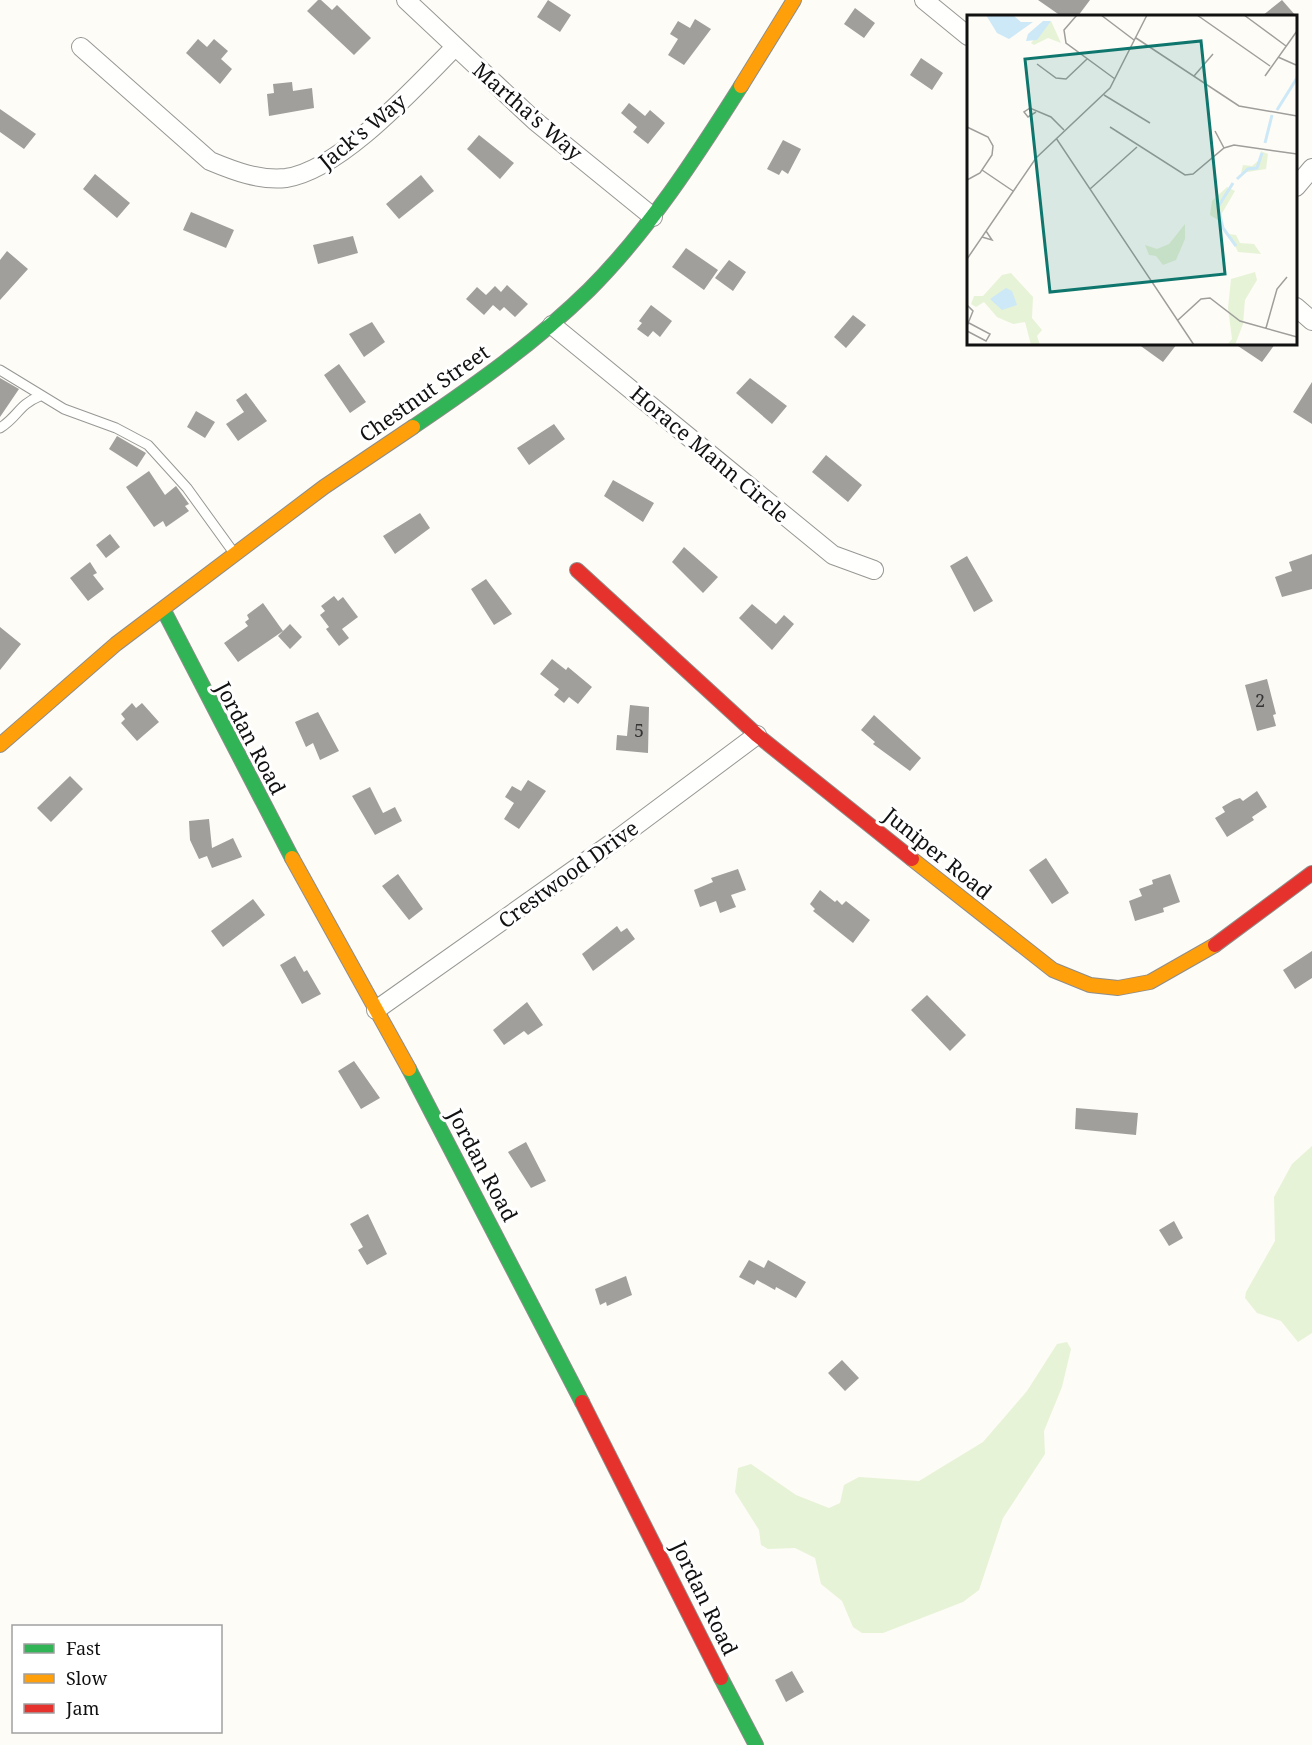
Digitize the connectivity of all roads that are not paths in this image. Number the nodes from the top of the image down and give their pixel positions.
1 (406, 0) edge
2 (794, 0) edge
3 (924, 0) edge
4 (967, 34) edge
5 (81, 47) dead end
6 (455, 47) junction
7 (1312, 168) edge
8 (1297, 186) edge
9 (653, 217) junction
10 (1297, 308) edge
11 (1312, 321) edge
12 (552, 325) junction
13 (0, 370) edge
14 (40, 396) junction
15 (0, 428) edge
16 (234, 554) junction
17 (577, 570) dead end
18 (874, 570) dead end
19 (163, 609) junction
20 (757, 735) junction
21 (0, 745) edge
22 (1312, 873) edge
23 (376, 1011) junction
24 (756, 1745) edge

1 - 6 street, Martha's Way
2 - 9 street, Chestnut Street
3 - 4 street
5 - 6 street, Jack's Way
6 - 9 street, Martha's Way
7 - 8 street
9 - 12 street, Chestnut Street
10 - 11 street
12 - 16 street, Chestnut Street
12 - 18 street, Horace Mann Circle
13 - 14 lane
14 - 15 lane
14 - 16 lane
16 - 19 street, Chestnut Street
17 - 20 street, Juniper Road
19 - 21 street, Chestnut Street
19 - 23 street, Jordan Road
20 - 22 street, Juniper Road
20 - 23 street, Crestwood Drive
23 - 24 street, Jordan Road

